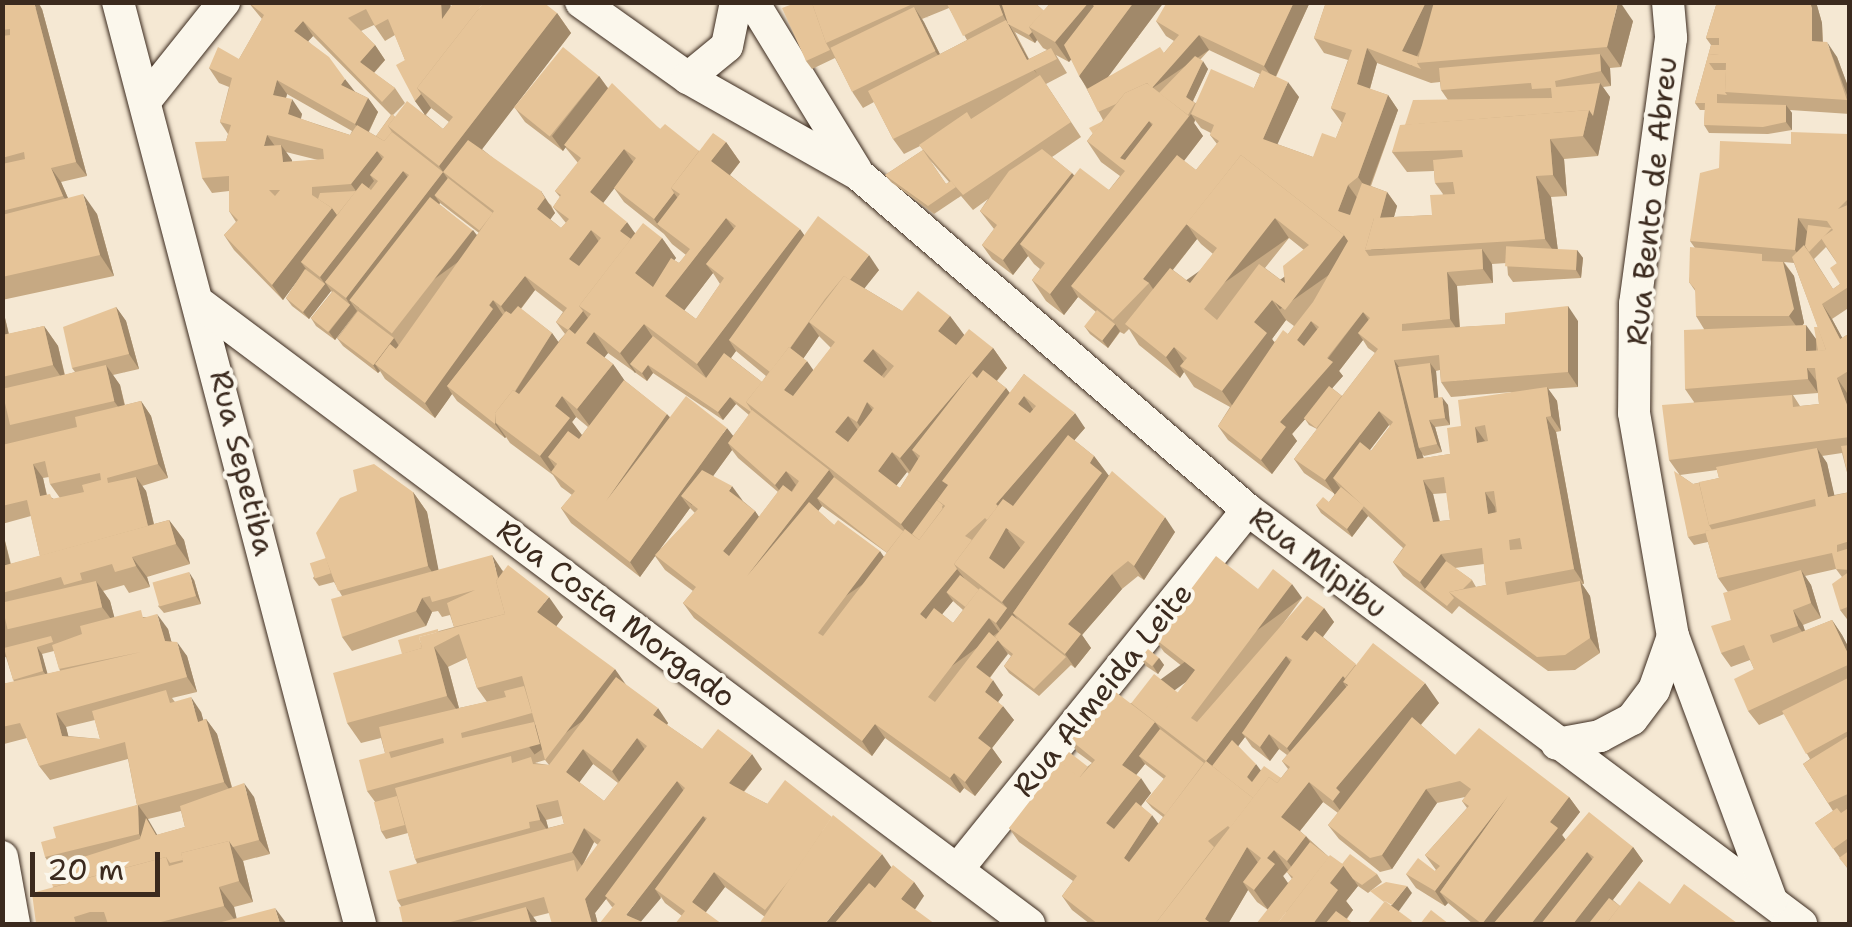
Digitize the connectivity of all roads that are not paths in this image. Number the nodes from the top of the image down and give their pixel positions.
1 (118, 2) edge
2 (224, 2) edge
3 (580, 2) edge
4 (736, 2) edge
5 (753, 2) edge
6 (1668, 2) edge
7 (688, 78) junction
8 (145, 101) junction
9 (858, 174) junction
10 (202, 304) junction
11 (1248, 510) junction
12 (1673, 636) junction
13 (1557, 744) junction
14 (2, 857) edge
15 (957, 870) junction
16 (1771, 900) junction
17 (14, 924) edge
18 (360, 924) edge
19 (1029, 924) edge
20 (1801, 924) edge

1 - 8 street, Rua Sepetiba
2 - 8 street
3 - 7 street, Rua Mipibu
4 - 7 street
5 - 9 street, Rua Mipibu
6 - 12 street, Rua Bento de Abreu
7 - 9 street, Rua Mipibu
8 - 10 street, Rua Sepetiba
9 - 11 street, Rua Mipibu
10 - 15 street, Rua Costa Morgado
10 - 18 street, Rua Sepetiba
11 - 13 street, Rua Mipibu
11 - 15 street, Rua Almeida Leite
12 - 13 street, Rua Bento de Abreu
12 - 16 street, Rua Bento de Abreu
13 - 16 street, Rua Mipibu
14 - 17 street
15 - 19 street, Rua Costa Morgado
16 - 20 street, Rua Mipibu

